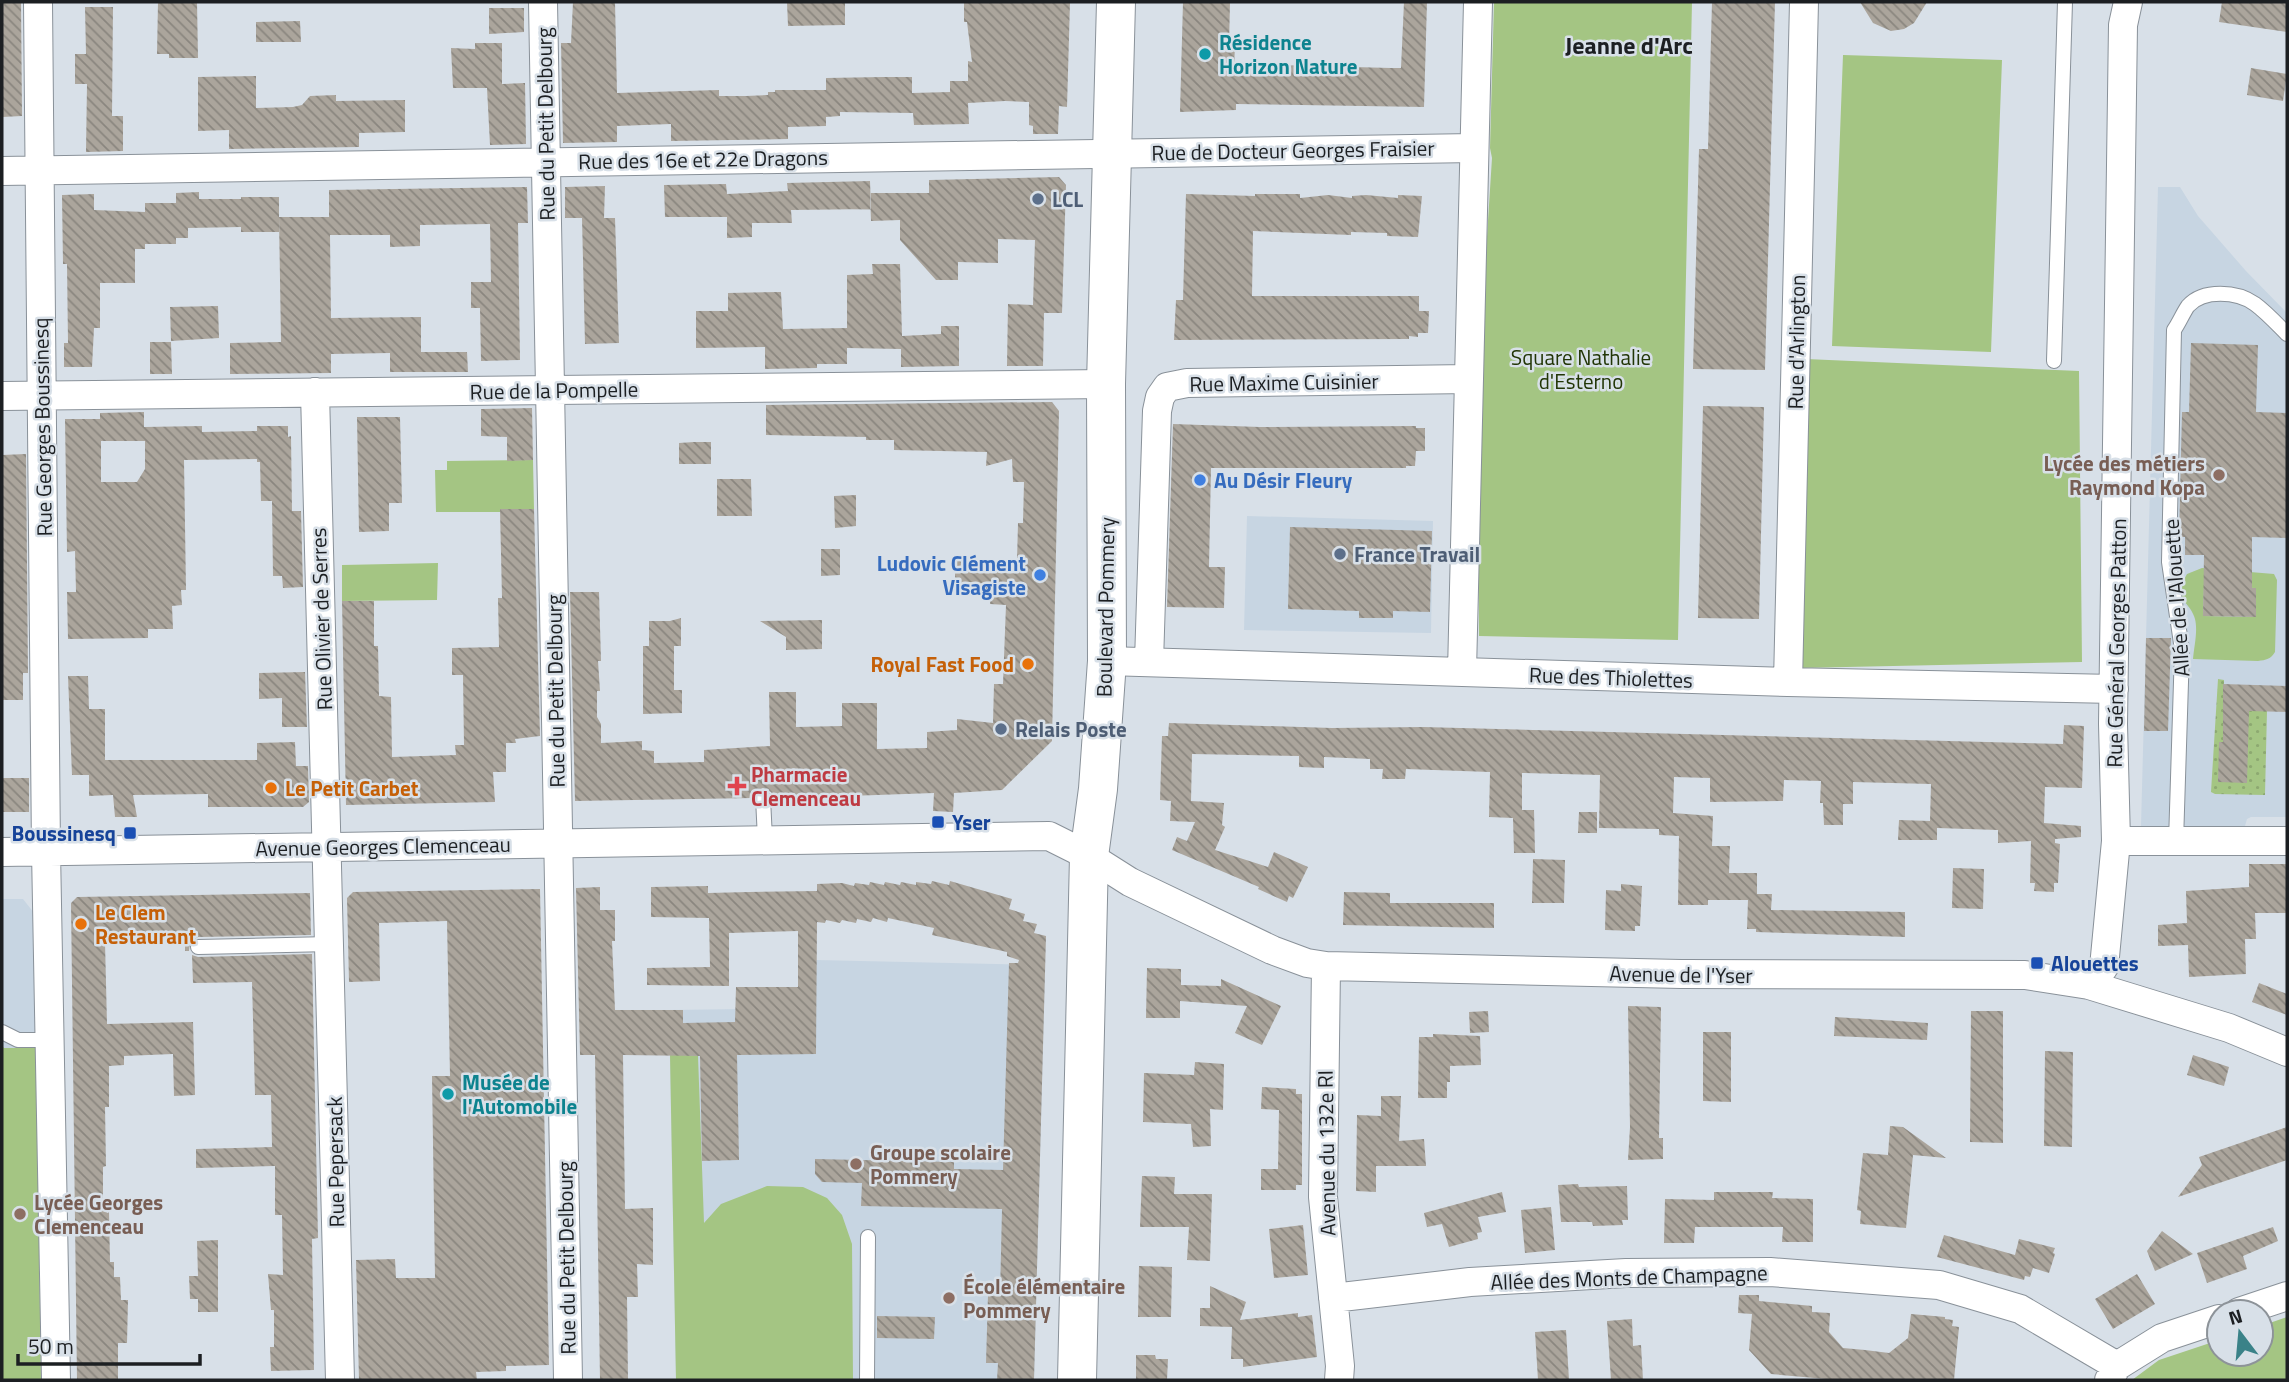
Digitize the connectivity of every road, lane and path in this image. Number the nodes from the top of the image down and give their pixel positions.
1 (38, 2) edge
2 (543, 2) edge
3 (1116, 2) edge
4 (1478, 2) edge
5 (1804, 2) edge
6 (2065, 2) edge
7 (2128, 2) edge
8 (1474, 148) junction
9 (1111, 153) junction
10 (545, 162) junction
11 (40, 170) junction
12 (2, 171) edge
13 (2287, 334) edge
14 (2054, 361) dead end
15 (1469, 379) junction
16 (1106, 384) junction
17 (550, 390) junction
18 (315, 392) junction
19 (42, 395) junction
20 (2, 396) edge
21 (1107, 662) junction
22 (1149, 662) junction
23 (1462, 672) junction
24 (1788, 682) junction
25 (2114, 689) junction
26 (763, 798) dead end
27 (765, 839) junction
28 (2116, 841) junction
29 (2287, 841) edge
30 (2176, 842) junction
31 (558, 843) junction
32 (328, 847) junction
33 (46, 851) junction
34 (2, 852) edge
35 (1089, 856) junction
36 (330, 944) junction
37 (198, 947) dead end
38 (1326, 966) junction
39 (2089, 985) junction
40 (2, 1032) edge
41 (43, 1040) junction
42 (2287, 1052) edge
43 (868, 1237) dead end
44 (1333, 1298) junction
45 (2205, 1324) edge
46 (2113, 1373) edge
47 (56, 1380) edge
48 (340, 1380) edge
49 (568, 1380) edge
50 (867, 1380) edge
51 (1077, 1380) edge
52 (1339, 1380) edge

1 - 11 street, Rue Georges Boussinesq
2 - 10 street, Rue du Petit Delbourg
3 - 9 main road, Boulevard Pommery
4 - 8 street
5 - 24 street, Rue d'Arlington
6 - 14 lane
7 - 25 street, Rue Général Georges Patton
8 - 9 street, Rue de Docteur Georges Fraisier
8 - 15 street
9 - 10 street, Rue des 16e et 22e Dragons
9 - 16 main road, Boulevard Pommery
10 - 11 street, Rue des 16e et 22e Dragons
10 - 17 street, Rue du Petit Delbourg
11 - 12 street, Rue des 16e et 22e Dragons
11 - 19 street, Rue Georges Boussinesq
13 - 30 lane, Allée de l'Alouette
15 - 22 street, Rue Maxime Cuisinier
15 - 23 street
16 - 17 street, Rue de la Pompelle
16 - 21 main road, Boulevard Pommery
17 - 18 street, Rue de la Pompelle
17 - 31 street, Rue du Petit Delbourg
18 - 19 street, Rue de la Pompelle
18 - 32 street, Rue Olivier de Serres
19 - 20 street, Rue de la Pompelle
19 - 33 street, Rue Georges Boussinesq
21 - 22 street, Rue des Thiolettes
21 - 35 main road, Boulevard Pommery
22 - 23 street, Rue des Thiolettes
23 - 24 street, Rue des Thiolettes
24 - 25 street, Rue des Thiolettes
25 - 28 street, Rue Général Georges Patton
26 - 27 lane
27 - 31 street, Avenue Georges Clemenceau
27 - 35 street, Avenue Georges Clemenceau
28 - 30 street
28 - 39 street, Rue Général Georges Patton
29 - 30 street
31 - 32 street, Avenue Georges Clemenceau
31 - 49 street, Rue du Petit Delbourg
32 - 33 street, Avenue Georges Clemenceau
32 - 36 street, Rue Pepersack
33 - 34 street, Avenue Georges Clemenceau
33 - 41 street, Rue Georges Boussinesq
35 - 38 street, Avenue de l'Yser
35 - 51 main road, Boulevard Pommery
36 - 37 lane
36 - 48 street, Rue Pepersack
38 - 39 street, Avenue de l'Yser
38 - 44 street, Avenue du 132e RI
39 - 42 street, Avenue de l'Yser
40 - 41 lane
41 - 47 street, Rue Georges Boussinesq
43 - 50 lane
44 - 46 street, Allée des Monts de Champagne
44 - 52 street, Avenue du 132e RI
45 - 46 street

